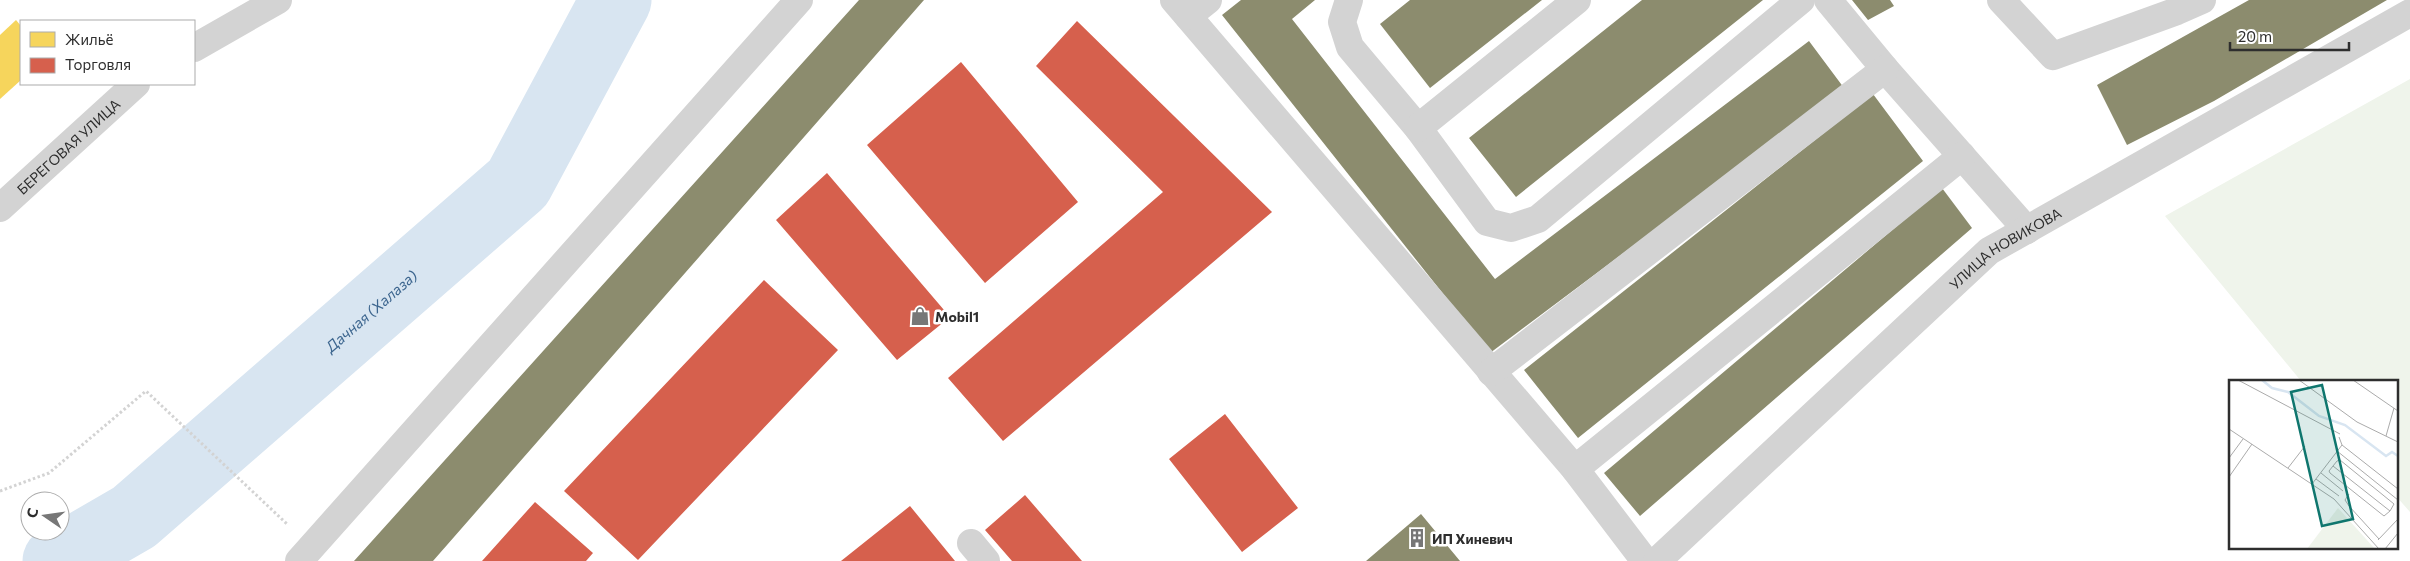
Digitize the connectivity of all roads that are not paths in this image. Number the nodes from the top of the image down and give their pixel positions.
1 (278, 0) edge
2 (799, 0) edge
3 (1349, 0) edge
4 (1578, 0) edge
5 (1801, 0) edge
6 (1828, 0) edge
7 (2001, 0) edge
8 (2202, 0) edge
9 (1190, 5) edge
10 (2172, 6) edge
11 (2410, 13) edge
12 (195, 47) edge
13 (1885, 69) junction
14 (135, 85) edge
15 (1418, 128) junction
16 (1962, 156) junction
17 (0, 208) edge
18 (2027, 230) junction
19 (1492, 372) junction
20 (1575, 469) junction
21 (305, 554) edge
22 (1645, 561) edge
23 (1657, 561) edge

1 - 12 street
2 - 21 street
3 - 15 street
4 - 15 street
5 - 15 street
6 - 13 street
7 - 10 street
8 - 10 street
9 - 19 street
11 - 18 street, УЛИЦА НОВИКОВА
13 - 16 street
13 - 19 street
14 - 17 street, БЕРЕГОВАЯ УЛИЦА
16 - 18 street
16 - 20 street
18 - 23 street, УЛИЦА НОВИКОВА
19 - 20 street
20 - 22 street

